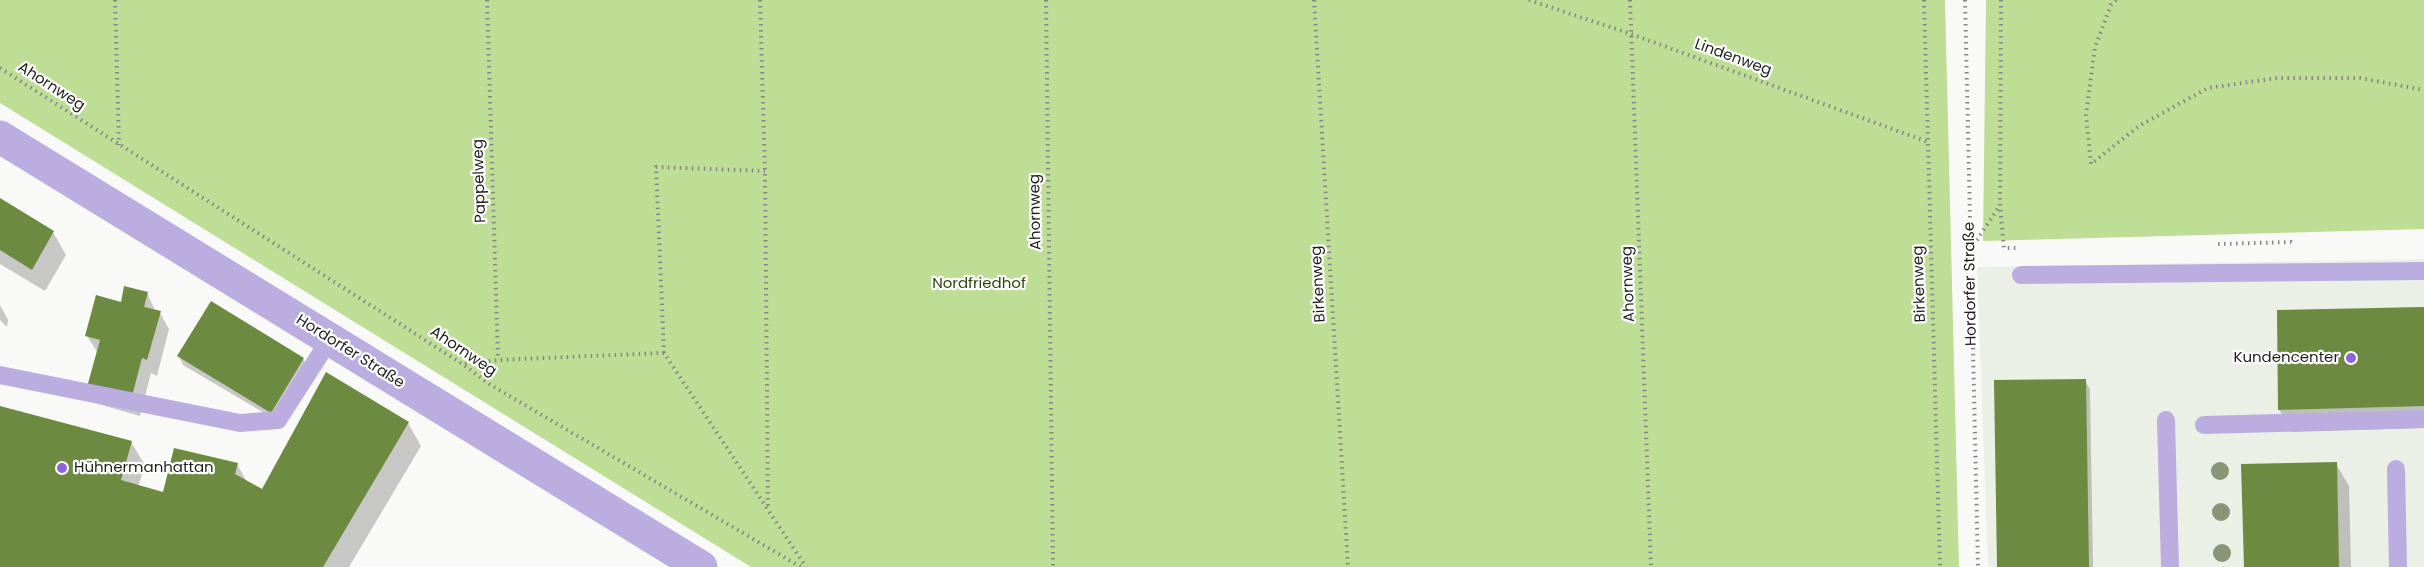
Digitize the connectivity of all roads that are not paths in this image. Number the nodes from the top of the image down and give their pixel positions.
1 (0, 137) edge
2 (2424, 271) edge
3 (2020, 275) dead end
4 (330, 339) junction
5 (0, 375) edge
6 (2424, 419) edge
7 (2166, 420) dead end
8 (2204, 425) dead end
9 (2396, 469) dead end
10 (700, 567) edge
11 (2170, 567) edge
12 (2398, 567) edge

1 - 4 street, Hordorfer Straße
2 - 3 lane
4 - 5 lane
4 - 10 street, Hordorfer Straße
6 - 8 lane
7 - 11 lane
9 - 12 lane

